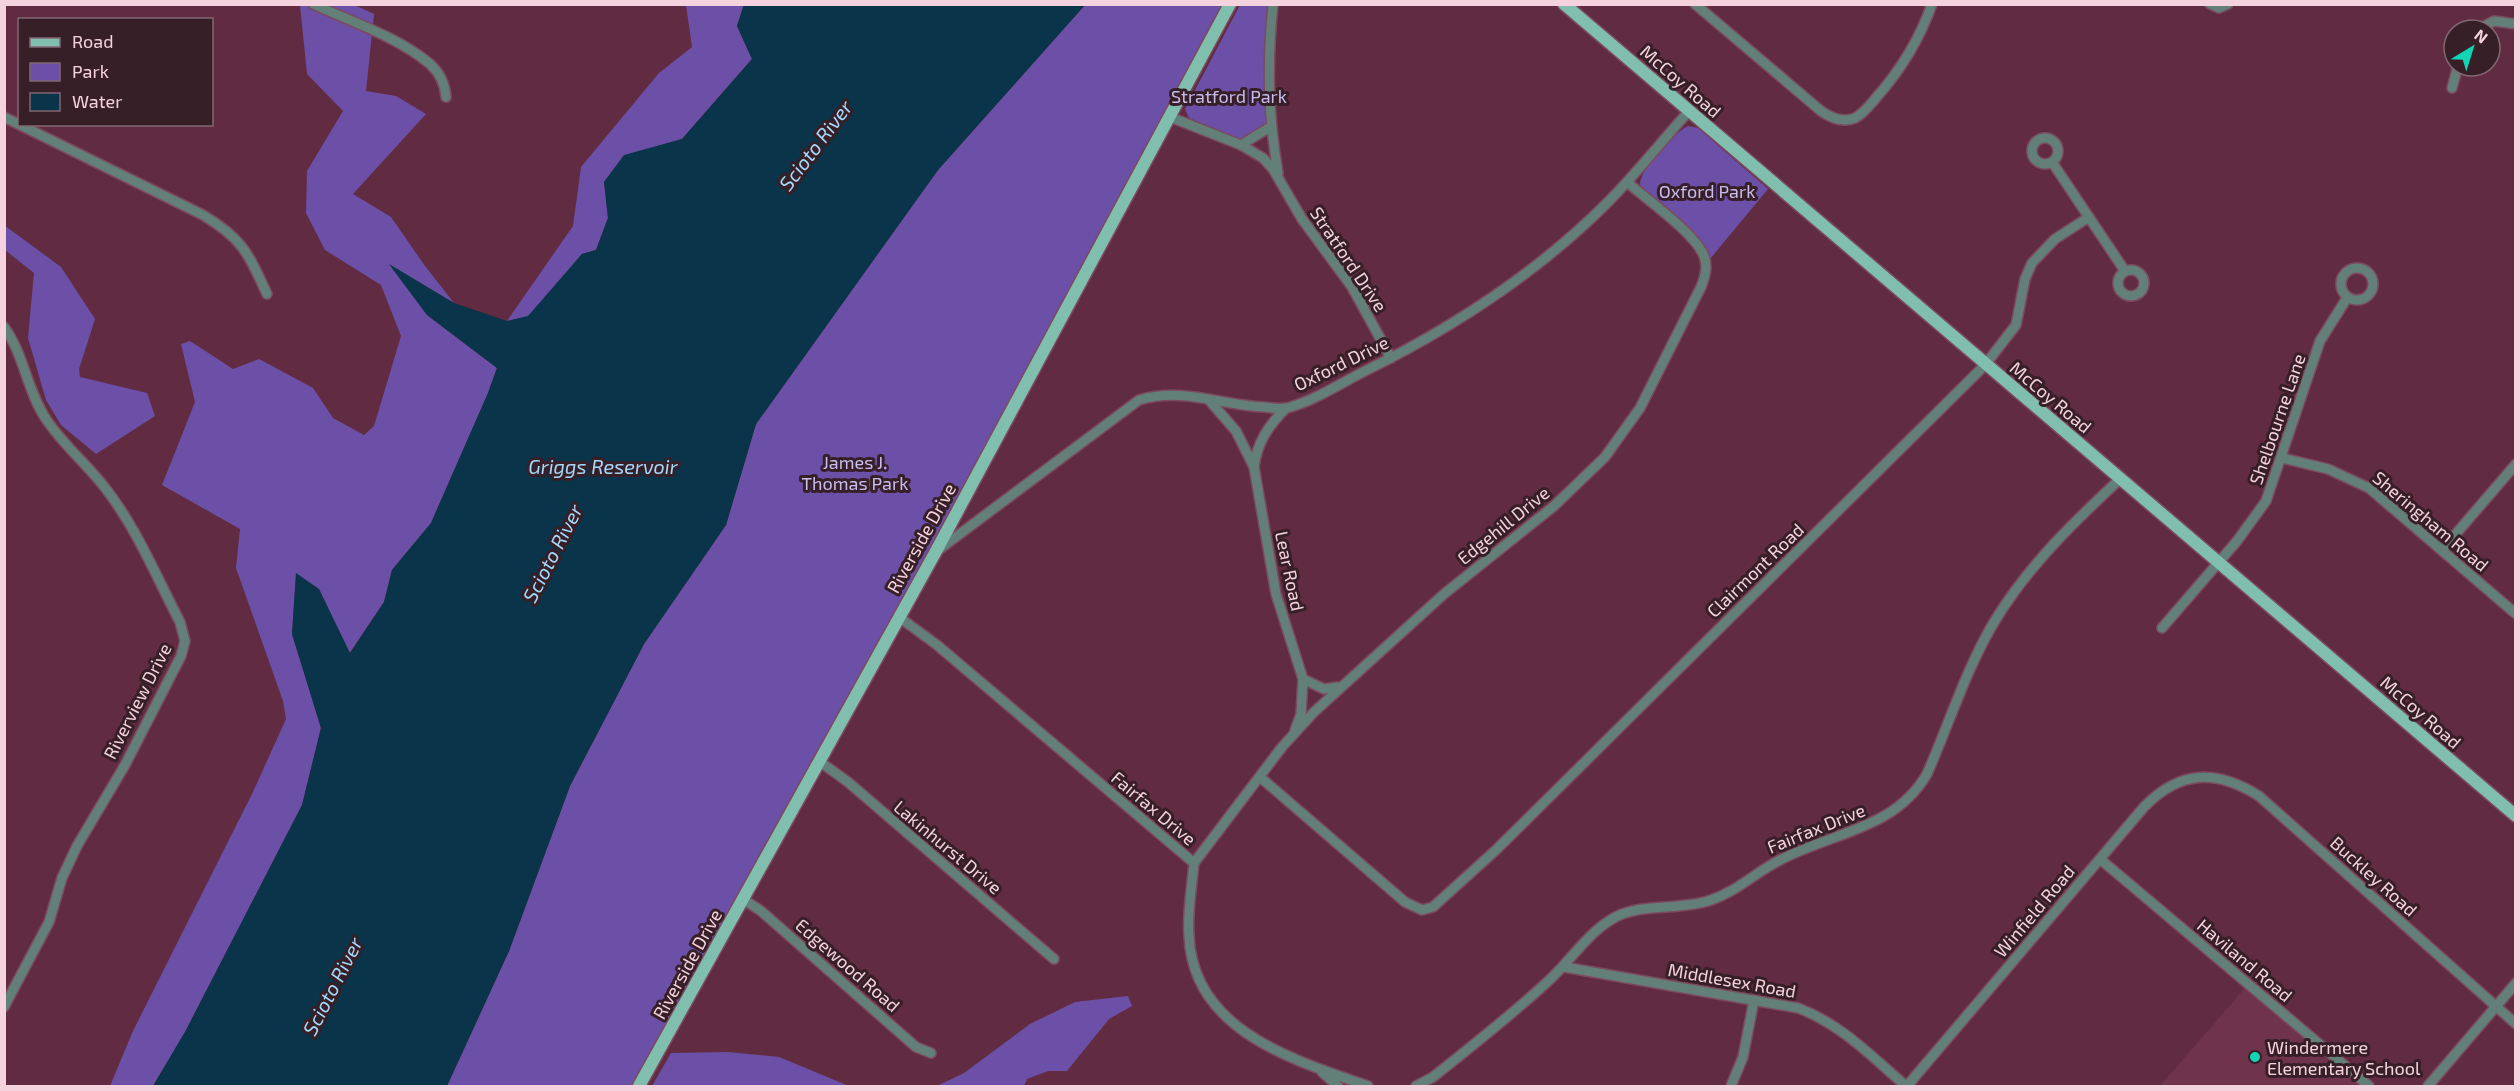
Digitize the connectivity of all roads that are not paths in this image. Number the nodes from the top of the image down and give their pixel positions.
1 (313, 4) edge
2 (1230, 4) edge
3 (1273, 4) edge
4 (1564, 4) edge
5 (1695, 4) edge
6 (1932, 4) edge
7 (2210, 4) edge
8 (2228, 4) edge
9 (2455, 78) edge
10 (2452, 88) dead end
11 (446, 98) dead end
12 (1689, 111) junction
13 (4, 117) edge
14 (1170, 117) junction
15 (18, 124) edge
16 (22, 126) edge
17 (1270, 127) junction
18 (1241, 145) junction
19 (2052, 162) dead end
20 (1279, 178) junction
21 (1627, 182) junction
22 (2089, 217) junction
23 (2125, 271) dead end
24 (267, 294) dead end
25 (2347, 298) dead end
26 (4, 327) edge
27 (1391, 358) junction
28 (1985, 365) junction
29 (1208, 399) junction
30 (1286, 408) junction
31 (2282, 458) junction
32 (2516, 464) edge
33 (1254, 467) junction
34 (2120, 479) junction
35 (2442, 550) junction
36 (935, 553) junction
37 (2218, 562) junction
38 (2516, 614) edge
39 (899, 617) junction
40 (2162, 628) dead end
41 (1303, 679) junction
42 (1341, 686) junction
43 (1293, 734) junction
44 (819, 761) junction
45 (1260, 777) junction
46 (2199, 777) joint
47 (2516, 816) edge
48 (2100, 858) junction
49 (1194, 863) junction
50 (743, 900) junction
51 (1054, 959) dead end
52 (1564, 967) junction
53 (2516, 982) edge
54 (1754, 1000) junction
55 (2495, 1006) junction
56 (4, 1007) edge
57 (2516, 1024) edge
58 (931, 1053) dead end
59 (1317, 1068) junction
60 (639, 1086) edge
61 (1338, 1086) edge
62 (1368, 1086) edge
63 (1416, 1086) edge
64 (1731, 1086) edge
65 (1906, 1086) edge
66 (2368, 1086) edge
67 (2428, 1086) edge

1 - 11 street
2 - 14 main road, Riverside Drive
3 - 17 street, Stratford Drive
4 - 12 main road, McCoy Road
5 - 6 street
7 - 8 street
9 - 10 street
12 - 21 street, Oxford Drive
12 - 28 main road, McCoy Road
13 - 15 street
14 - 18 street, Stratford Drive
14 - 36 main road, Riverside Drive
16 - 24 street
17 - 18 street
17 - 20 street, Stratford Drive
18 - 20 street, Stratford Drive
19 - 22 street
20 - 27 street, Stratford Drive
21 - 27 street, Oxford Drive
21 - 42 street, Edgehill Drive
22 - 23 street
22 - 28 street, Clairmont Road
25 - 31 street, Shelbourne Lane
26 - 56 street, Riverview Drive
27 - 30 street, Oxford Drive
28 - 34 main road, McCoy Road
28 - 45 street, Clairmont Road
29 - 30 street, Oxford Drive
29 - 33 street, Lear Road
29 - 36 street, Oxford Drive
30 - 33 street, Lear Road
31 - 35 street, Sheringham Road
31 - 37 street, Shelbourne Lane
32 - 35 street
33 - 41 street, Lear Road
34 - 37 main road, McCoy Road
34 - 52 street, Fairfax Drive
35 - 38 street, Sheringham Road
36 - 39 main road, Riverside Drive
37 - 40 street, Shelbourne Lane
37 - 47 main road, McCoy Road
39 - 44 main road, Riverside Drive
39 - 49 street, Fairfax Drive
41 - 42 street
41 - 43 street, Lear Road
42 - 43 street, Edgehill Drive
43 - 45 street, Edgehill Drive
44 - 50 main road, Riverside Drive
44 - 51 street, Lakinhurst Drive
45 - 49 street, Edgehill Drive
46 - 48 street, Winfield Road
46 - 55 street, Buckley Road
48 - 65 street, Winfield Road
48 - 66 street, Haviland Road
49 - 59 street, Fairfax Drive
50 - 58 street, Edgewood Road
50 - 60 main road, Riverside Drive
52 - 54 street, Middlesex Road
52 - 63 street, Fairfax Drive
53 - 55 street
54 - 64 street
54 - 65 street, Middlesex Road
55 - 57 street, Buckley Road
55 - 67 street
59 - 61 street
59 - 62 street, Fairfax Drive

